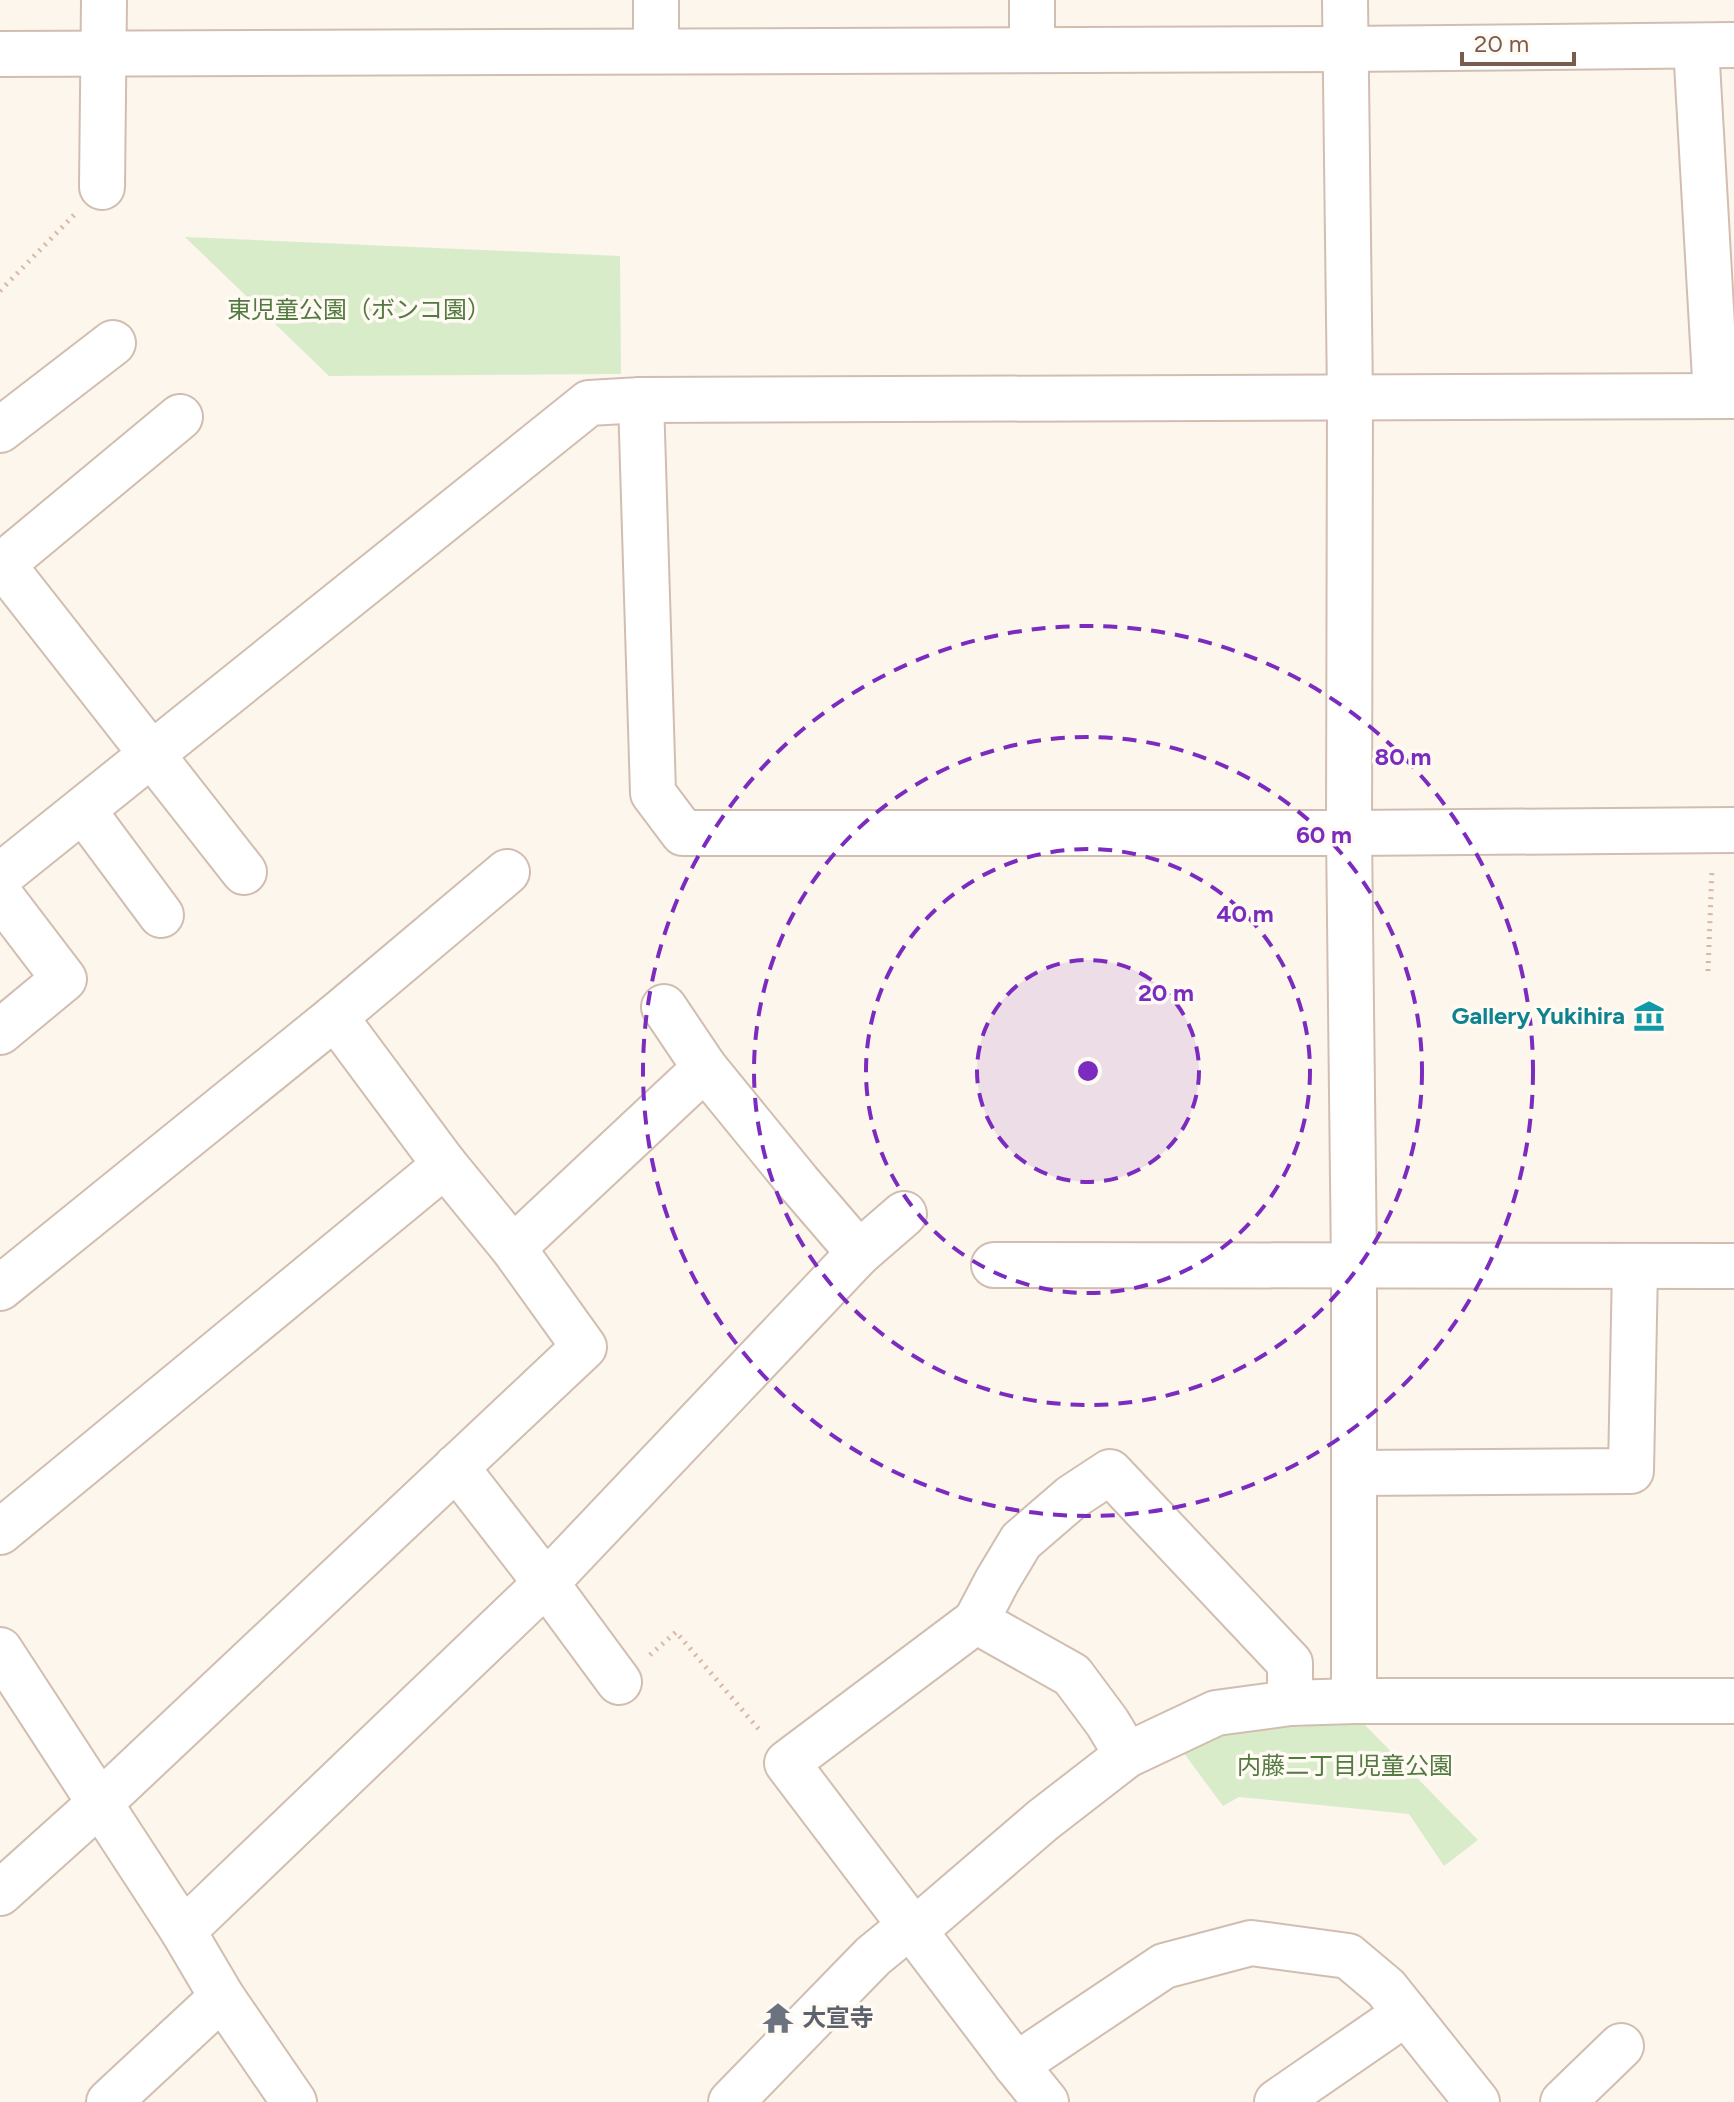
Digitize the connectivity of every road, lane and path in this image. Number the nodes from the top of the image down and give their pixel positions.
1 (104, 0) edge
2 (656, 0) edge
3 (1032, 0) edge
4 (1345, 0) edge
5 (1715, 46) edge
6 (1032, 49) junction
7 (1345, 49) junction
8 (656, 51) junction
9 (104, 53) junction
10 (0, 54) edge
11 (102, 187) joint
12 (0, 291) edge
13 (113, 343) dead end
14 (1725, 396) edge
15 (1350, 397) junction
16 (641, 400) junction
17 (180, 417) dead end
18 (0, 430) edge
19 (1, 563) edge
20 (152, 755) junction
21 (83, 810) junction
22 (1724, 830) edge
23 (1349, 833) junction
24 (244, 872) dead end
25 (507, 872) dead end
26 (0, 876) edge
27 (0, 895) edge
28 (161, 915) dead end
29 (1708, 971) dead end
30 (664, 1007) dead end
31 (335, 1017) junction
32 (0, 1032) edge
33 (705, 1068) junction
34 (445, 1165) junction
35 (904, 1214) dead end
36 (513, 1248) junction
37 (859, 1253) junction
38 (994, 1265) dead end
39 (1354, 1266) junction
40 (1734, 1266) edge
41 (1635, 1267) junction
42 (0, 1288) edge
43 (456, 1467) junction
44 (1355, 1473) junction
45 (0, 1532) edge
46 (546, 1583) junction
47 (976, 1621) junction
48 (0, 1650) edge
49 (619, 1682) joint
50 (1354, 1701) junction
51 (1734, 1701) edge
52 (1290, 1703) junction
53 (1127, 1755) junction
54 (787, 1763) junction
55 (100, 1803) junction
56 (0, 1893) edge
57 (913, 1928) junction
58 (183, 1931) junction
59 (222, 1997) junction
60 (1406, 2013) junction
61 (1621, 2046) dead end
62 (1016, 2065) junction
63 (109, 2102) edge
64 (293, 2102) edge
65 (731, 2102) edge
66 (1046, 2102) edge
67 (1277, 2102) edge
68 (1477, 2102) edge
69 (1563, 2102) edge

1 - 9 street
2 - 8 street
3 - 6 street
4 - 7 street
5 - 7 street
5 - 14 street
6 - 7 street
6 - 8 street
7 - 15 street
8 - 9 street
9 - 10 street
9 - 11 street
11 - 12 path
13 - 18 street
14 - 15 street
15 - 16 street
15 - 23 street
16 - 20 street
16 - 23 street
17 - 19 street
19 - 20 street
20 - 21 street
20 - 24 street
21 - 26 street
21 - 28 street
22 - 23 street
22 - 29 path
23 - 39 street
25 - 31 street
27 - 32 street
30 - 33 street
31 - 34 street
31 - 42 street
33 - 36 street
33 - 37 street
34 - 36 street
34 - 45 street
35 - 37 street
36 - 43 street
37 - 46 street
38 - 39 street
39 - 41 street
39 - 44 street
40 - 41 street
41 - 44 street
43 - 46 street
43 - 55 street
44 - 50 street
46 - 49 street
46 - 58 street
47 - 52 street
47 - 53 street
47 - 54 street
48 - 55 street
49 - 54 path
50 - 51 street
50 - 52 street
52 - 53 street
53 - 57 street
54 - 57 street
55 - 56 street
55 - 58 street
57 - 62 street
57 - 65 street
58 - 59 street
59 - 63 street
59 - 64 street
60 - 62 street
60 - 67 street
60 - 68 street
61 - 69 street
62 - 66 street

